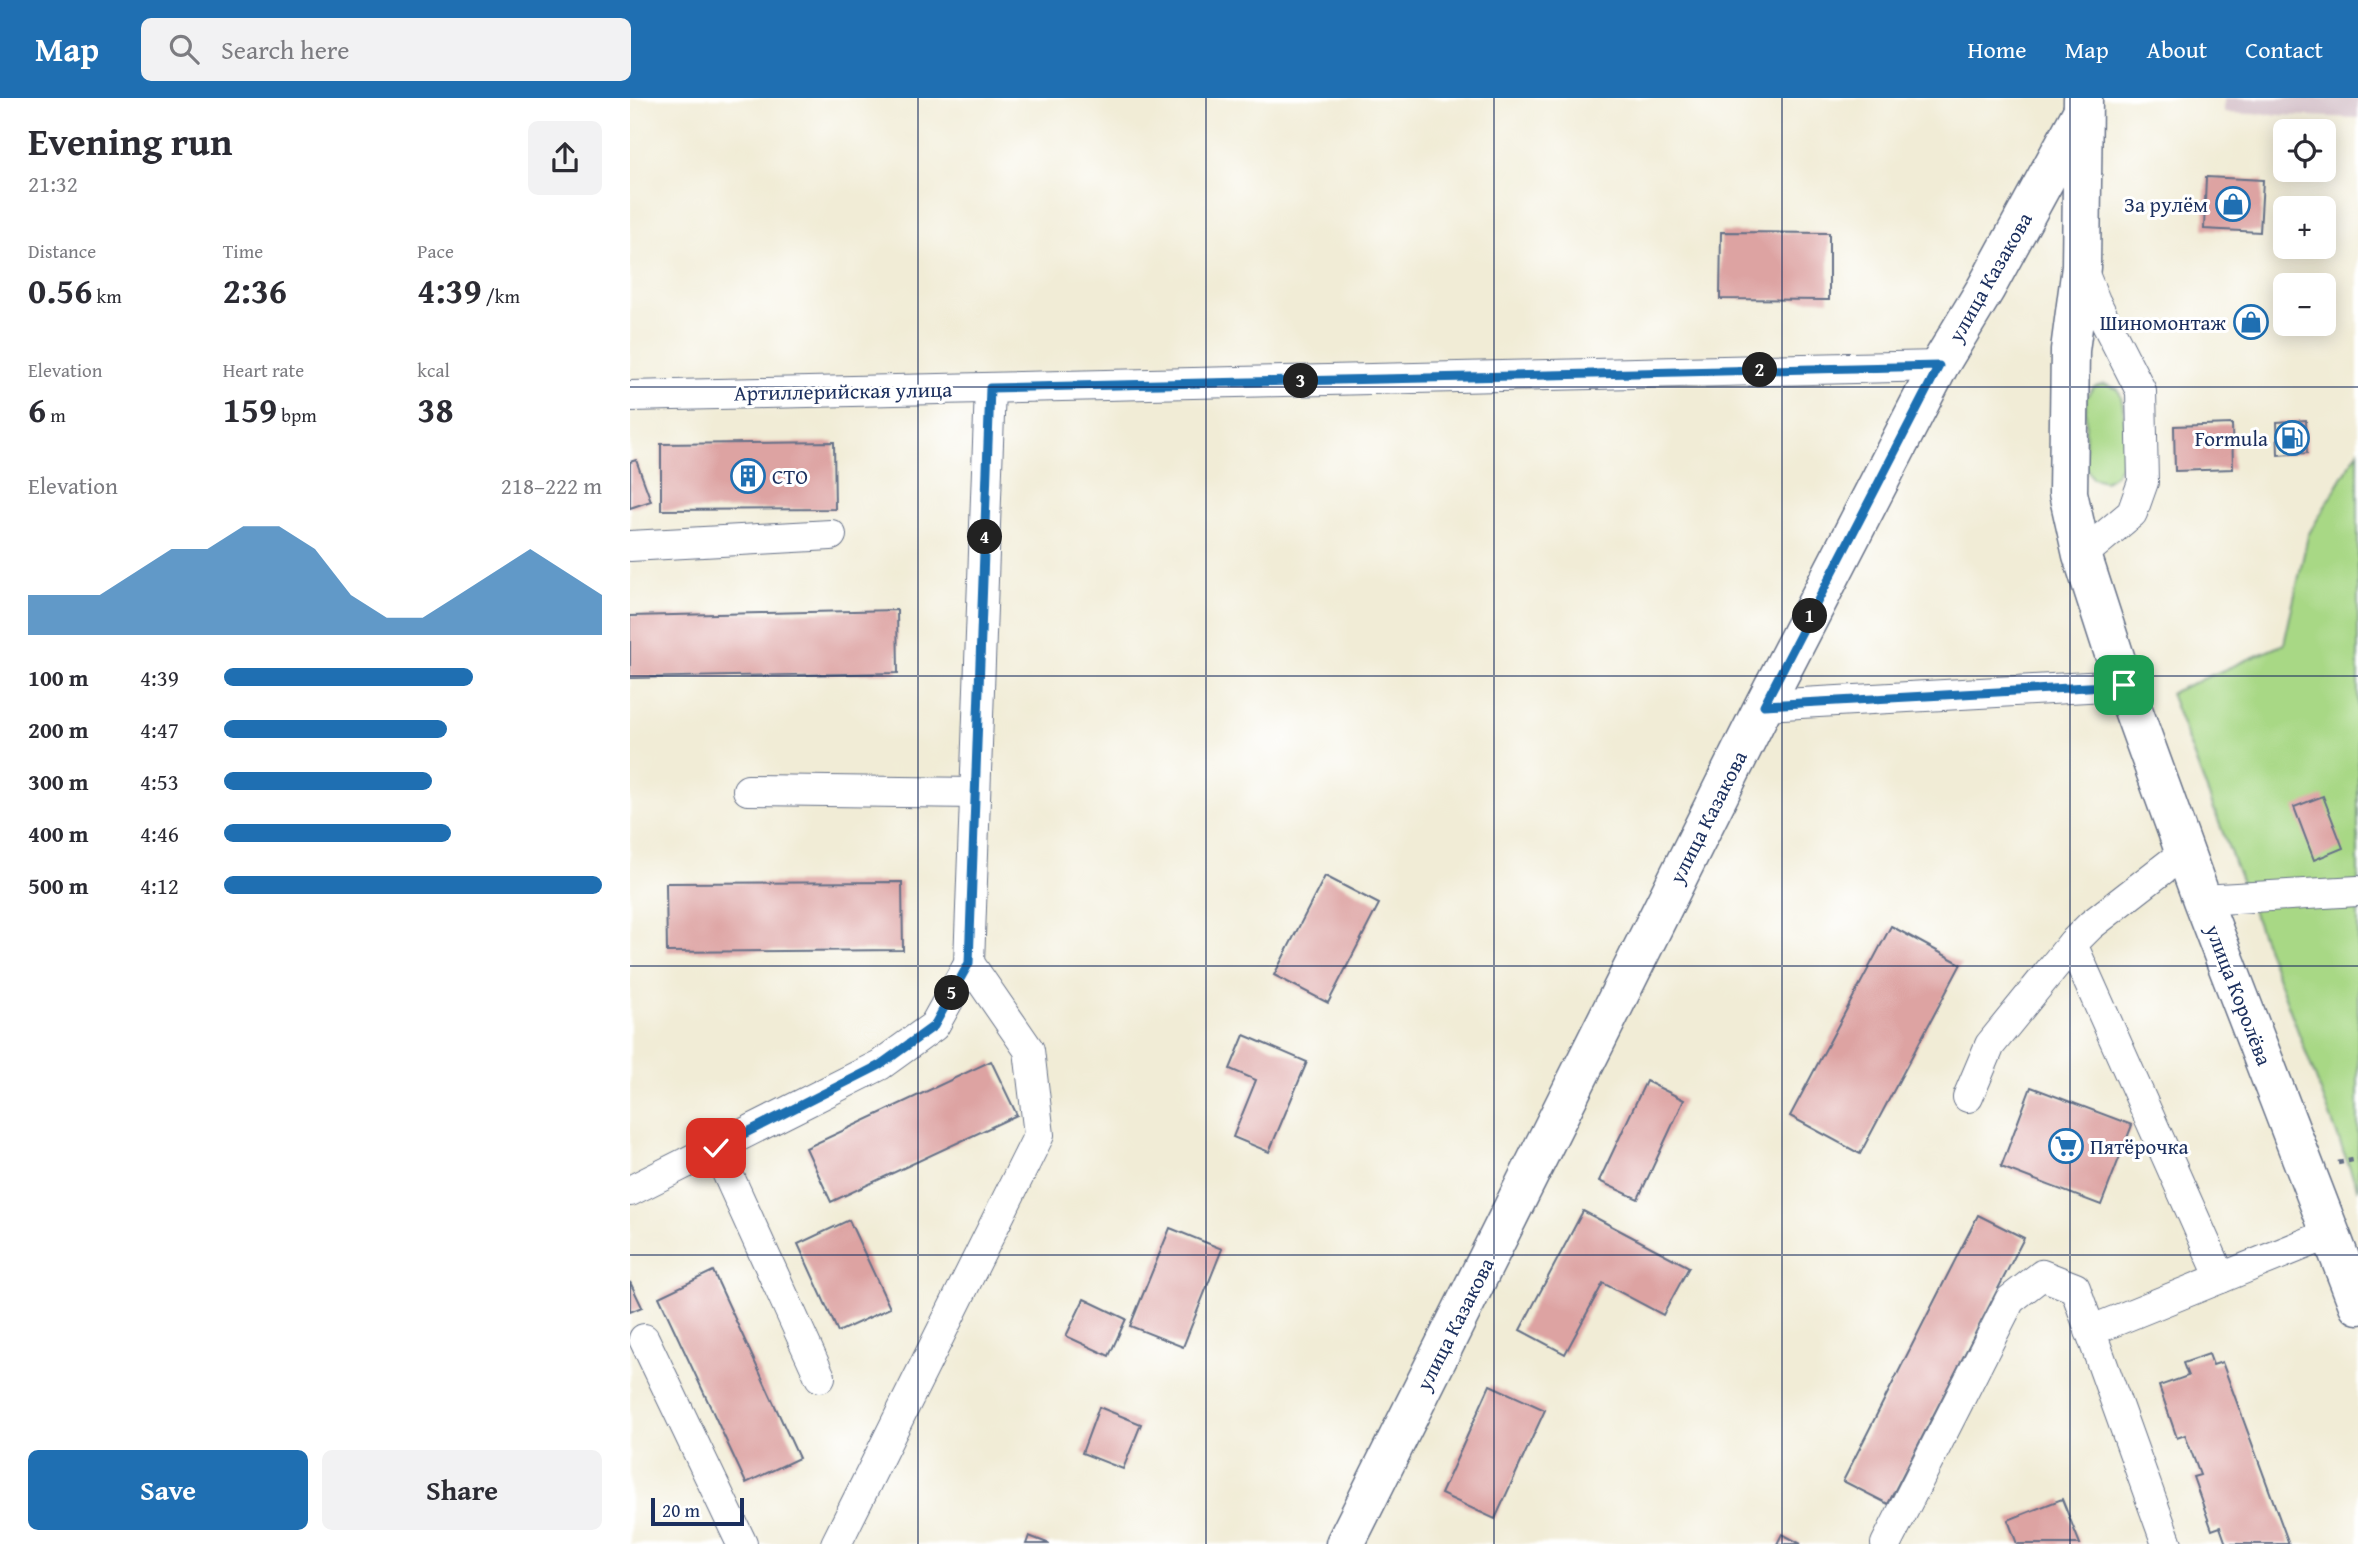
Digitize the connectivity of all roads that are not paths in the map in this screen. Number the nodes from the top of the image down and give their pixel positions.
1 (2083, 105) edge
2 (2081, 267) junction
3 (1939, 366) junction
4 (990, 388) junction
5 (630, 396) edge
6 (831, 535) dead end
7 (630, 546) edge
8 (2082, 555) junction
9 (2124, 685) junction
10 (1764, 705) junction
11 (748, 790) dead end
12 (975, 793) junction
13 (2185, 852) junction
14 (2358, 891) edge
15 (2202, 900) junction
16 (2072, 944) junction
17 (969, 963) junction
18 (1968, 1097) dead end
19 (716, 1148) junction
20 (630, 1191) edge
21 (2332, 1233) junction
22 (2221, 1278) junction
23 (2358, 1305) edge
24 (2090, 1331) junction
25 (644, 1339) dead end
26 (820, 1377) dead end
27 (742, 1544) edge
28 (836, 1544) edge
29 (1345, 1544) edge
30 (1886, 1544) edge
31 (2167, 1544) edge

1 - 2 main road, улица Королёва
1 - 3 main road, улица Казакова
2 - 8 main road, улица Королёва
2 - 8 street
3 - 4 street, Артиллерийская улица
3 - 10 main road, улица Казакова
4 - 5 street, Артиллерийская улица
4 - 12 street
6 - 7 street
8 - 9 main road, улица Королёва
9 - 10 street
9 - 13 main road, улица Королёва
10 - 29 main road, улица Казакова
11 - 12 street
12 - 17 street
13 - 15 main road, улица Королёва
13 - 16 street
14 - 15 street
15 - 21 main road, улица Королёва
16 - 18 street
16 - 22 street
17 - 19 street
17 - 28 street
19 - 20 street
19 - 26 street
21 - 22 street
21 - 23 main road, улица Королёва
22 - 24 street
24 - 30 street
24 - 31 street
25 - 27 street

